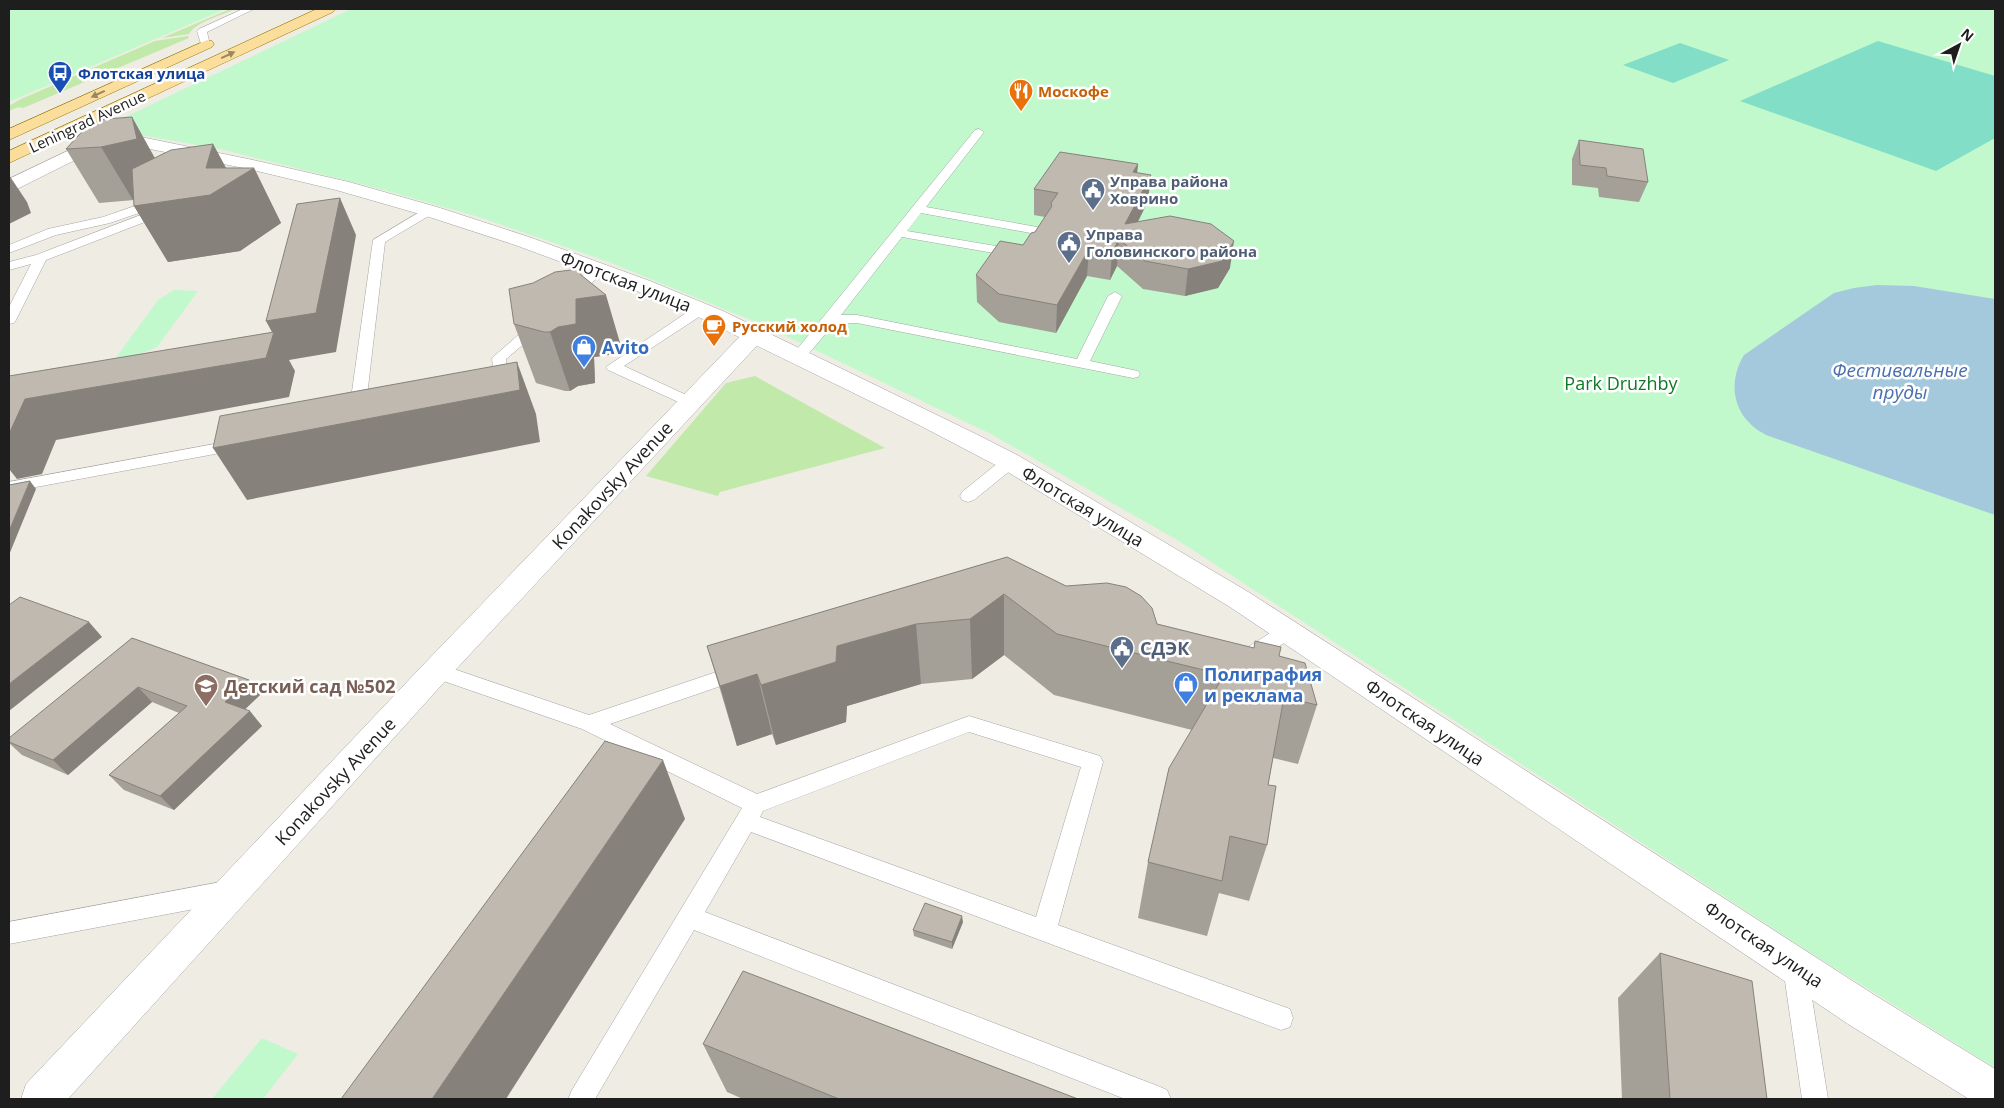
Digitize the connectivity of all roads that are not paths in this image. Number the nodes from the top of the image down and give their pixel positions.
1 (328, 9) edge
2 (254, 15) edge
3 (74, 128) junction
4 (979, 132) dead end
5 (9, 134) edge
6 (111, 135) junction
7 (9, 158) edge
8 (9, 186) edge
9 (918, 209) junction
10 (428, 210) junction
11 (899, 233) junction
12 (9, 250) edge
13 (41, 258) junction
14 (9, 266) edge
15 (599, 268) junction
16 (1115, 296) dead end
17 (561, 304) edge
18 (700, 310) junction
19 (547, 316) edge
20 (9, 320) edge
21 (829, 320) junction
22 (756, 333) junction
23 (799, 356) junction
24 (1082, 363) junction
25 (1133, 374) dead end
26 (493, 398) edge
27 (690, 402) junction
28 (356, 423) edge
29 (250, 442) edge
30 (1010, 462) junction
31 (9, 487) edge
32 (968, 496) dead end
33 (1288, 631) junction
34 (1230, 653) edge
35 (757, 667) edge
36 (436, 671) junction
37 (589, 723) junction
38 (751, 812) junction
39 (234, 890) junction
40 (689, 917) junction
41 (1044, 931) junction
42 (9, 933) edge
43 (1794, 964) junction
44 (1281, 1018) dead end
45 (1995, 1092) edge
46 (41, 1099) edge
47 (581, 1099) edge
48 (1158, 1099) edge
49 (1815, 1099) edge

3 -> 1 main road, Leningrad Avenue
2 -> 5 main road, Leningrad Avenue
3 - 6 street, Флотская улица
3 - 7 main road, Leningrad Avenue
4 - 9 lane
6 - 8 street, Leningrad Avenue
6 - 10 street, Флотская улица
9 - 11 lane
9 - 11 lane
10 - 15 street, Флотская улица
10 - 28 lane
11 - 21 lane
12 - 13 lane
13 - 14 lane
13 - 20 lane
15 - 17 lane
15 - 18 street, Флотская улица
16 - 24 lane
18 - 22 street, Флотская улица
18 - 27 lane
19 - 26 lane
21 - 23 lane
21 - 24 lane
22 - 23 street, Флотская улица
22 - 27 street, Konakovsky Avenue
23 - 30 street, Флотская улица
24 - 25 lane
27 - 36 street, Konakovsky Avenue
29 - 31 lane
30 - 32 lane
30 - 33 street, Флотская улица
33 - 34 lane
33 - 43 street, Флотская улица
35 - 37 lane
36 - 37 lane
36 - 39 street, Konakovsky Avenue
37 - 38 lane
38 - 40 lane
38 - 41 lane
38 - 41 lane
39 - 42 lane
39 - 46 street, Konakovsky Avenue
40 - 47 lane
40 - 48 lane
41 - 44 lane
43 - 45 street, Флотская улица
43 - 49 lane

